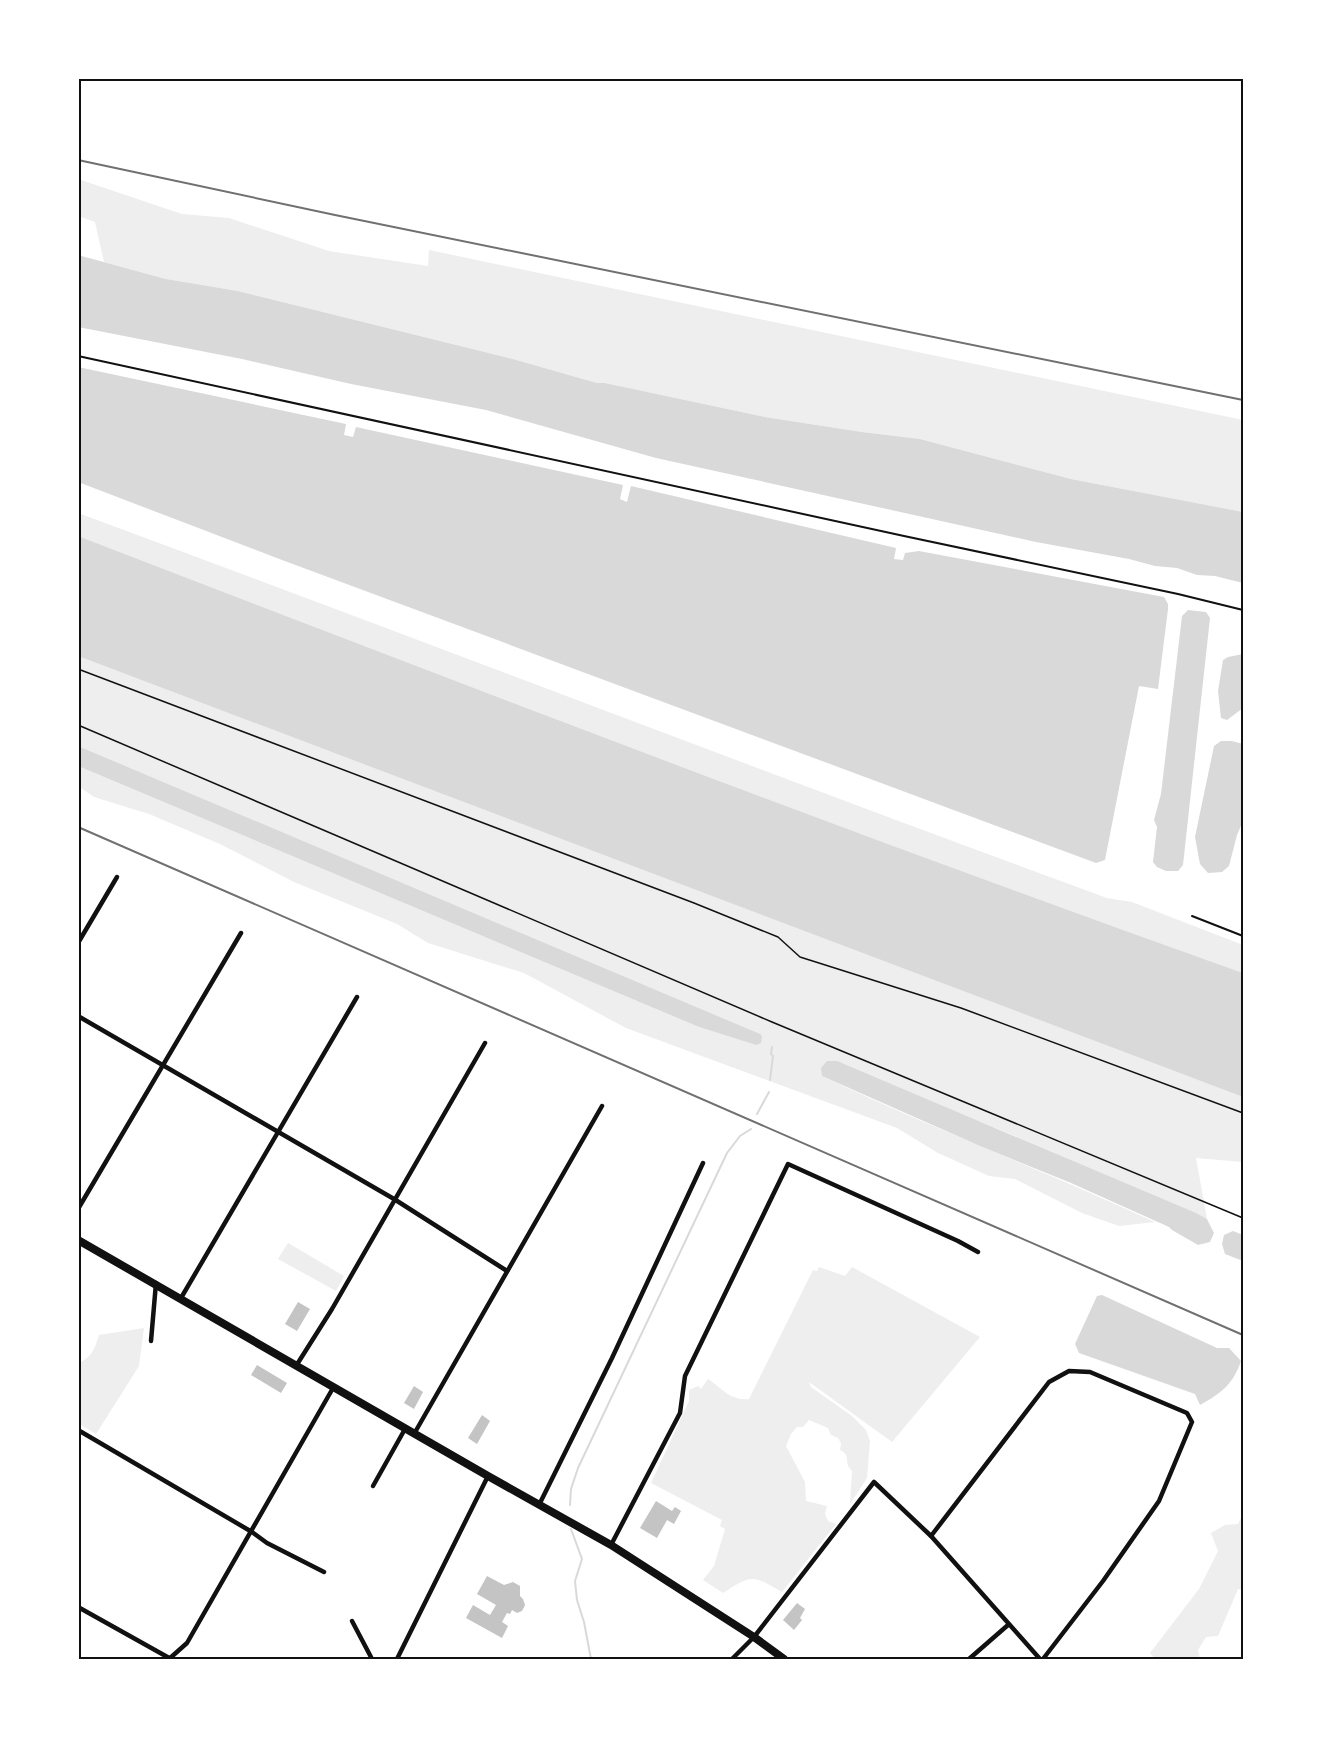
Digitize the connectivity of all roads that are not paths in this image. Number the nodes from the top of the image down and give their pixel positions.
1 (78, 356) edge
2 (1243, 610) edge
3 (117, 877) dead end
4 (1192, 916) dead end
5 (241, 933) dead end
6 (1243, 936) edge
7 (78, 943) edge
8 (357, 997) dead end
9 (78, 1016) edge
10 (485, 1043) dead end
11 (164, 1065) junction
12 (602, 1107) dead end
13 (278, 1133) junction
14 (703, 1163) dead end
15 (394, 1199) junction
16 (78, 1209) edge
17 (78, 1240) edge
18 (978, 1252) dead end
19 (507, 1271) junction
20 (156, 1283) junction
21 (181, 1298) junction
22 (151, 1341) dead end
23 (296, 1366) junction
24 (333, 1388) junction
25 (405, 1429) junction
26 (78, 1430) edge
27 (414, 1434) junction
28 (488, 1476) junction
29 (374, 1486) dead end
30 (539, 1505) junction
31 (252, 1532) junction
32 (931, 1536) junction
33 (611, 1545) junction
34 (324, 1572) dead end
35 (78, 1607) edge
36 (352, 1621) dead end
37 (1008, 1625) junction
38 (754, 1637) junction
39 (170, 1659) edge
40 (372, 1659) edge
41 (397, 1659) edge
42 (732, 1659) edge
43 (784, 1659) edge
44 (969, 1659) edge
45 (1041, 1659) edge

1 - 2 lane
3 - 7 street
4 - 6 lane
5 - 11 street
8 - 13 street
9 - 11 street
10 - 15 street
11 - 13 street
11 - 16 street
12 - 19 street
13 - 15 street
13 - 21 street
14 - 30 street
15 - 19 street
15 - 23 street
17 - 20 main road
18 - 33 street
19 - 27 street
20 - 21 main road
20 - 22 street
21 - 23 main road
23 - 24 main road
24 - 25 main road
24 - 31 street
25 - 27 main road
25 - 29 street
26 - 31 street
27 - 28 main road
28 - 30 main road
28 - 41 street
30 - 33 main road
31 - 34 street
31 - 39 street
32 - 37 street
32 - 38 street
32 - 45 street
33 - 38 main road
35 - 39 street
36 - 40 street
37 - 44 street
37 - 45 street
38 - 42 street
38 - 43 main road

